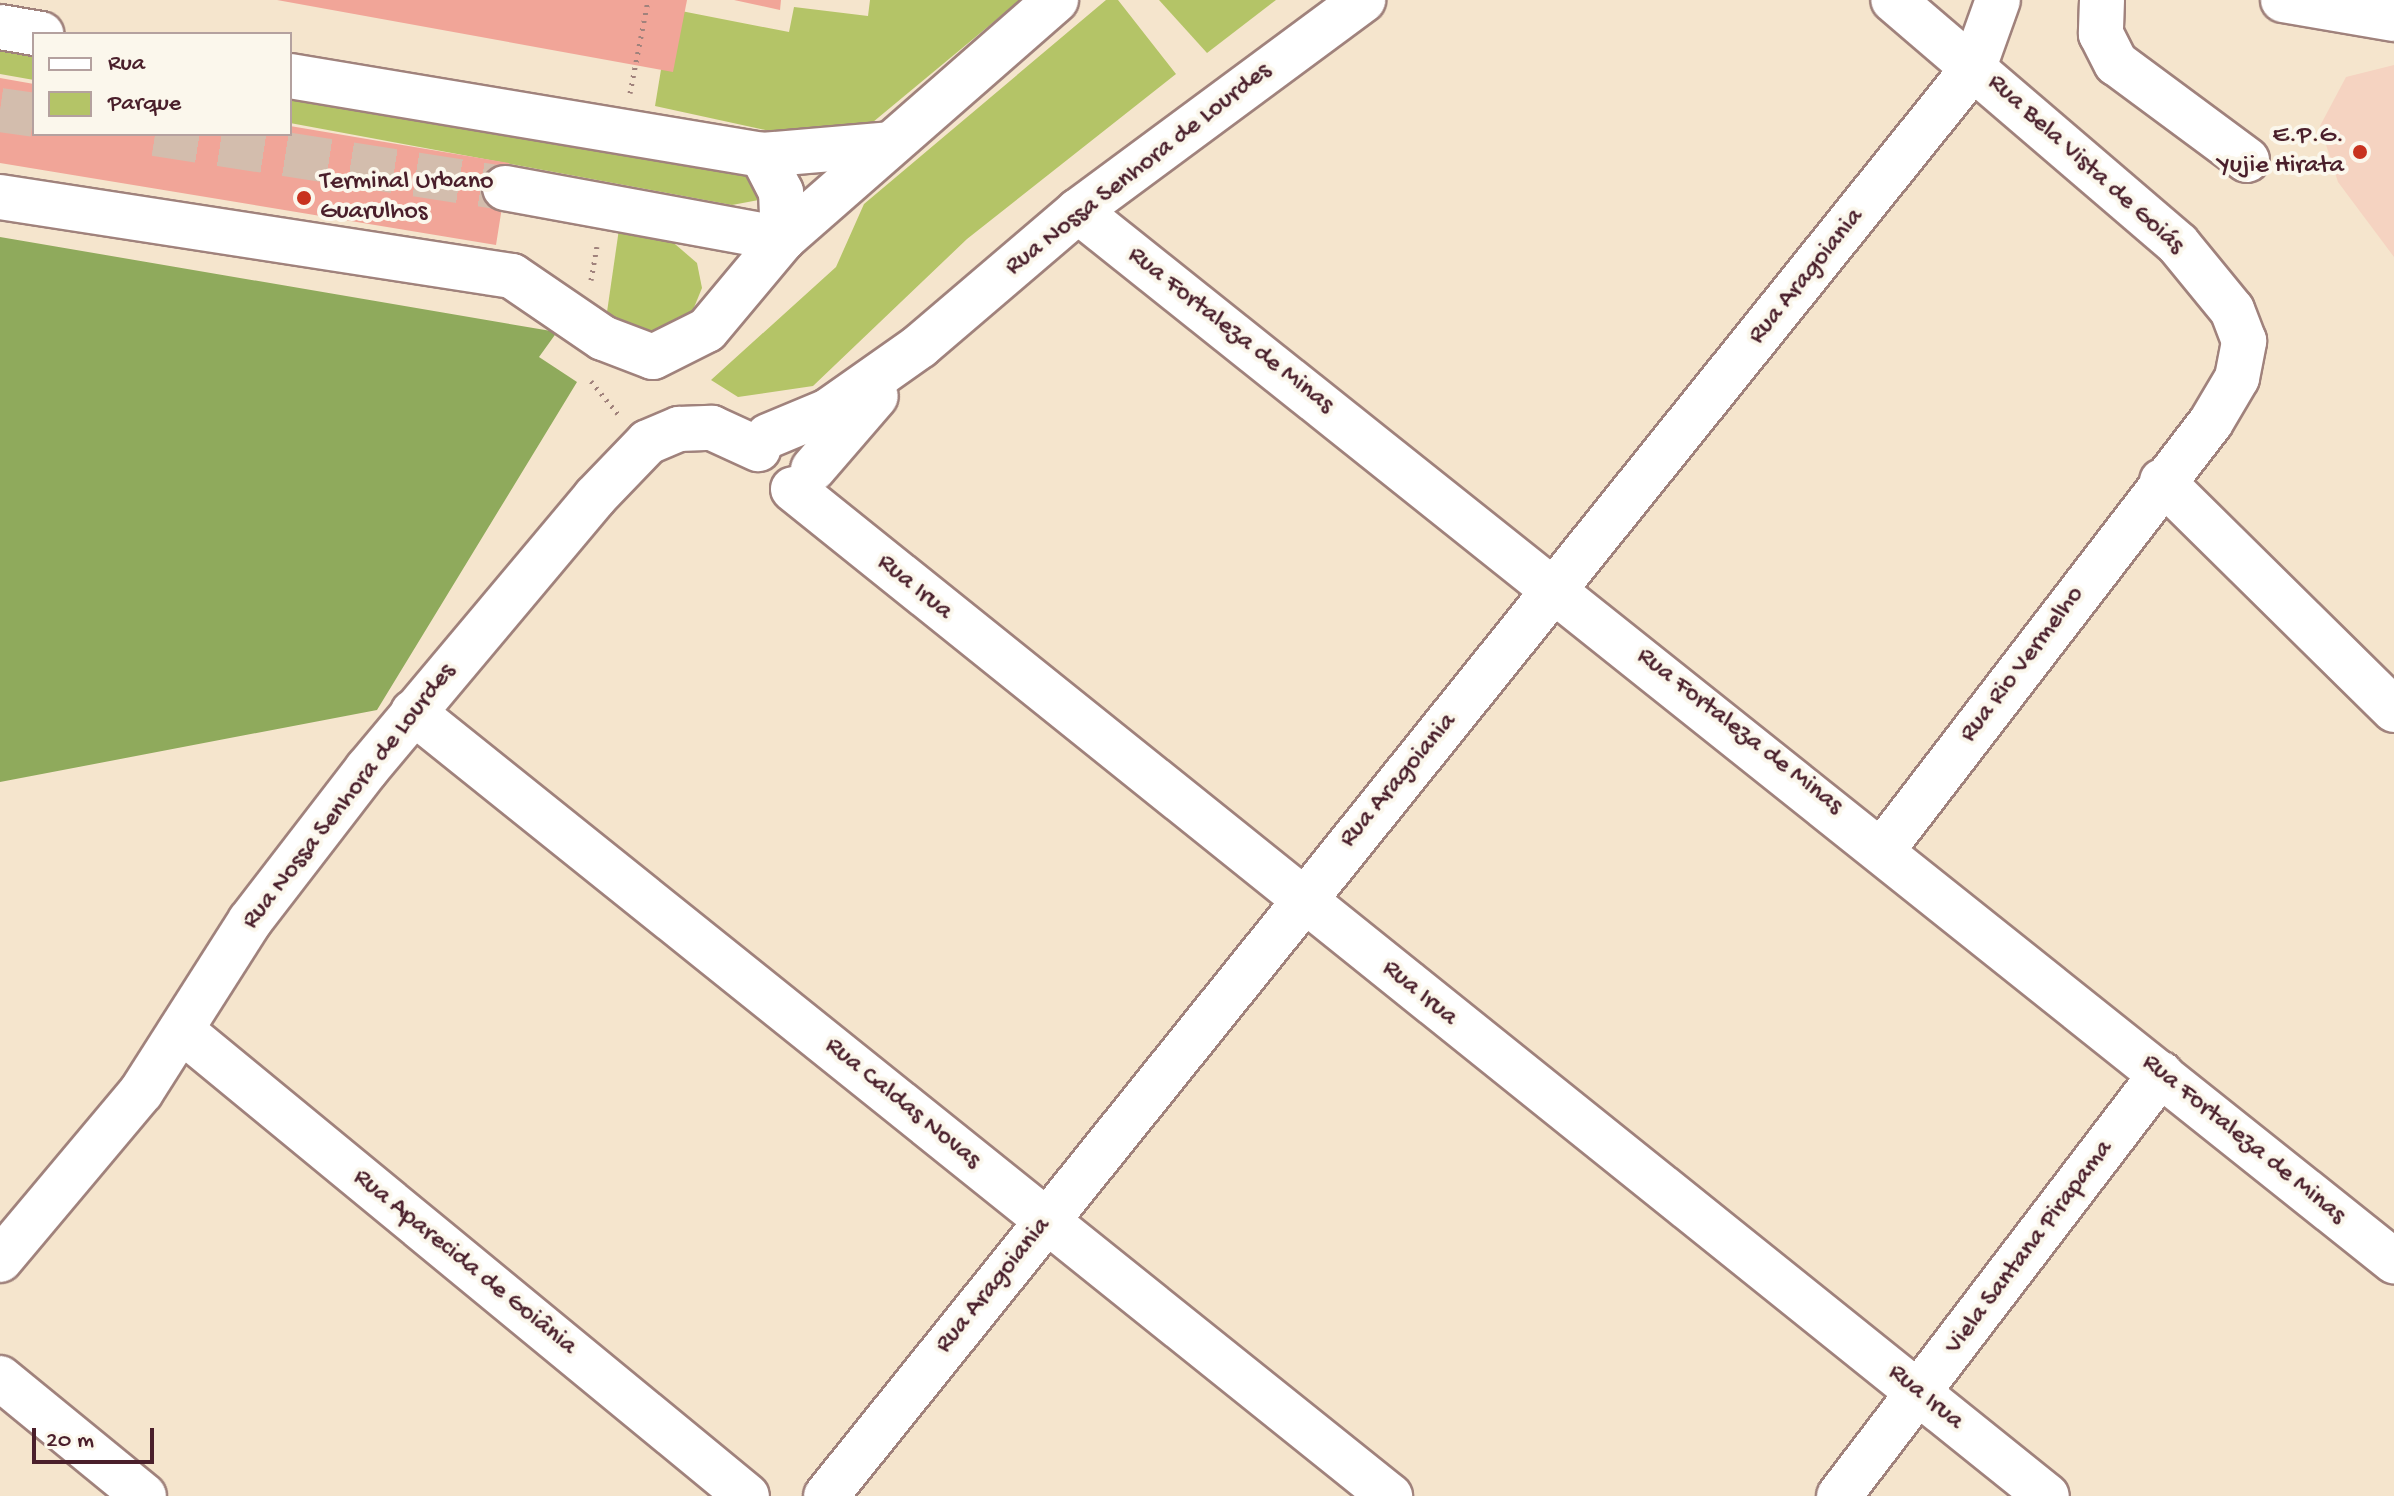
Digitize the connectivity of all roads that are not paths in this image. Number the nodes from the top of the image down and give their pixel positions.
1 (1056, 0) edge
2 (1363, 0) edge
3 (1893, 0) edge
4 (1998, 0) edge
5 (2102, 0) edge
6 (2283, 0) edge
7 (1325, 16) edge
8 (2394, 19) edge
9 (0, 27) edge
10 (32, 32) edge
11 (1974, 67) junction
12 (292, 76) edge
13 (890, 144) junction
14 (762, 155) junction
15 (2247, 160) dead end
16 (505, 188) tunnel mouth
17 (0, 197) edge
18 (1078, 211) junction
19 (783, 239) junction
20 (920, 346) junction
21 (763, 442) junction
22 (803, 479) junction
23 (2162, 481) junction
24 (1558, 589) junction
25 (2394, 710) edge
26 (413, 712) junction
27 (1884, 848) junction
28 (1301, 899) junction
29 (181, 1030) junction
30 (2161, 1074) junction
31 (1046, 1220) junction
32 (0, 1260) edge
33 (2394, 1261) edge
34 (0, 1378) edge
35 (1920, 1394) junction
36 (144, 1496) edge
37 (747, 1496) edge
38 (826, 1496) edge
39 (1390, 1496) edge
40 (1839, 1496) edge
41 (2047, 1496) edge

1 - 13 street
2 - 7 street, Rua Nossa Senhora de Lourdes
3 - 11 street, Rua Bela Vista de Goiás
4 - 11 street, Rua Aragoiania
5 - 15 street
6 - 8 street
7 - 18 street, Rua Nossa Senhora de Lourdes
9 - 10 street
11 - 23 street, Rua Bela Vista de Goiás
11 - 24 street, Rua Aragoiania
12 - 14 street
13 - 14 street
13 - 19 street
14 - 19 street
16 - 19 street
17 - 19 street
18 - 20 street, Rua Nossa Senhora de Lourdes
18 - 24 street, Rua Fortaleza de Minas
20 - 21 street, Rua Nossa Senhora de Lourdes
20 - 22 street, Rua Nossa Senhora de Lourdes
21 - 22 street
21 - 26 street, Rua Nossa Senhora de Lourdes
22 - 28 street, Rua Irua
23 - 25 street
23 - 27 street, Rua Rio Vermelho
24 - 27 street, Rua Fortaleza de Minas
24 - 28 street, Rua Aragoiania
26 - 29 street, Rua Nossa Senhora de Lourdes
26 - 31 street, Rua Caldas Novas
27 - 30 street, Rua Fortaleza de Minas
28 - 31 street, Rua Aragoiania
28 - 35 street, Rua Irua
29 - 32 street, Rua Nossa Senhora de Lourdes
29 - 37 street, Rua Aparecida de Goiânia
30 - 33 street, Rua Fortaleza de Minas
30 - 35 street, Viela Santana Pirapama
31 - 38 street, Rua Aragoiania
31 - 39 street, Rua Caldas Novas
34 - 36 street
35 - 40 street, Viela Santana Pirapama
35 - 41 street, Rua Irua

